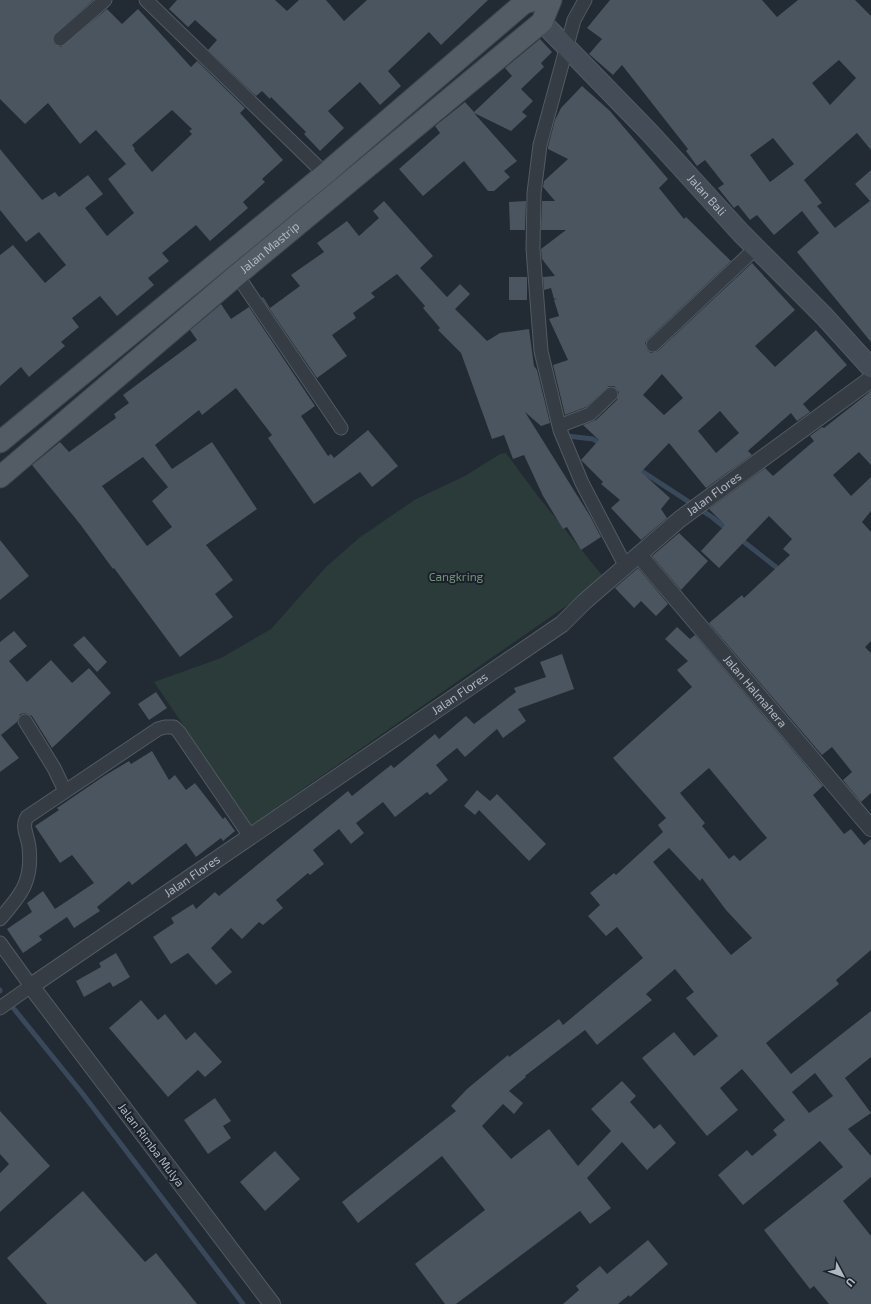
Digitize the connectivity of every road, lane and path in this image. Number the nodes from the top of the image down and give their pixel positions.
1 (146, 0) edge
2 (551, 0) edge
3 (585, 0) edge
4 (526, 1) edge
5 (99, 2) edge
6 (542, 22) junction
7 (60, 39) dead end
8 (567, 48) junction
9 (325, 174) junction
10 (756, 248) junction
11 (237, 275) junction
12 (142, 325) junction
13 (158, 343) junction
14 (653, 345) dead end
15 (871, 368) edge
16 (871, 379) edge
17 (611, 394) dead end
18 (341, 428) dead end
19 (559, 428) junction
20 (0, 442) edge
21 (0, 477) edge
22 (639, 555) junction
23 (626, 567) junction
24 (25, 721) dead end
25 (65, 791) junction
26 (871, 828) edge
27 (250, 836) junction
28 (0, 919) edge
29 (0, 943) edge
30 (29, 987) junction
31 (0, 1008) edge
32 (272, 1304) edge

1 - 9 street
2 - 6 main road
3 - 8 street
4 - 9 main road, Jalan Mastrip
5 - 7 street
6 - 8 main road, Jalan Bali
6 - 11 main road, Jalan Mastrip
8 - 10 main road, Jalan Bali
8 - 19 street
9 - 12 main road, Jalan Mastrip
10 - 14 street
10 - 15 main road, Jalan Bali
11 - 13 main road, Jalan Mastrip
11 - 18 street
12 - 13 main road
12 - 20 main road, Jalan Mastrip
13 - 21 main road, Jalan Mastrip
16 - 22 street, Jalan Flores
17 - 19 street
19 - 23 street
22 - 23 street, Jalan Flores
22 - 26 street, Jalan Halmahera
23 - 27 street, Jalan Flores
24 - 25 street
25 - 27 street
25 - 28 street
27 - 30 street, Jalan Flores
29 - 30 street
30 - 31 street
30 - 32 street, Jalan Rimba Mulya

